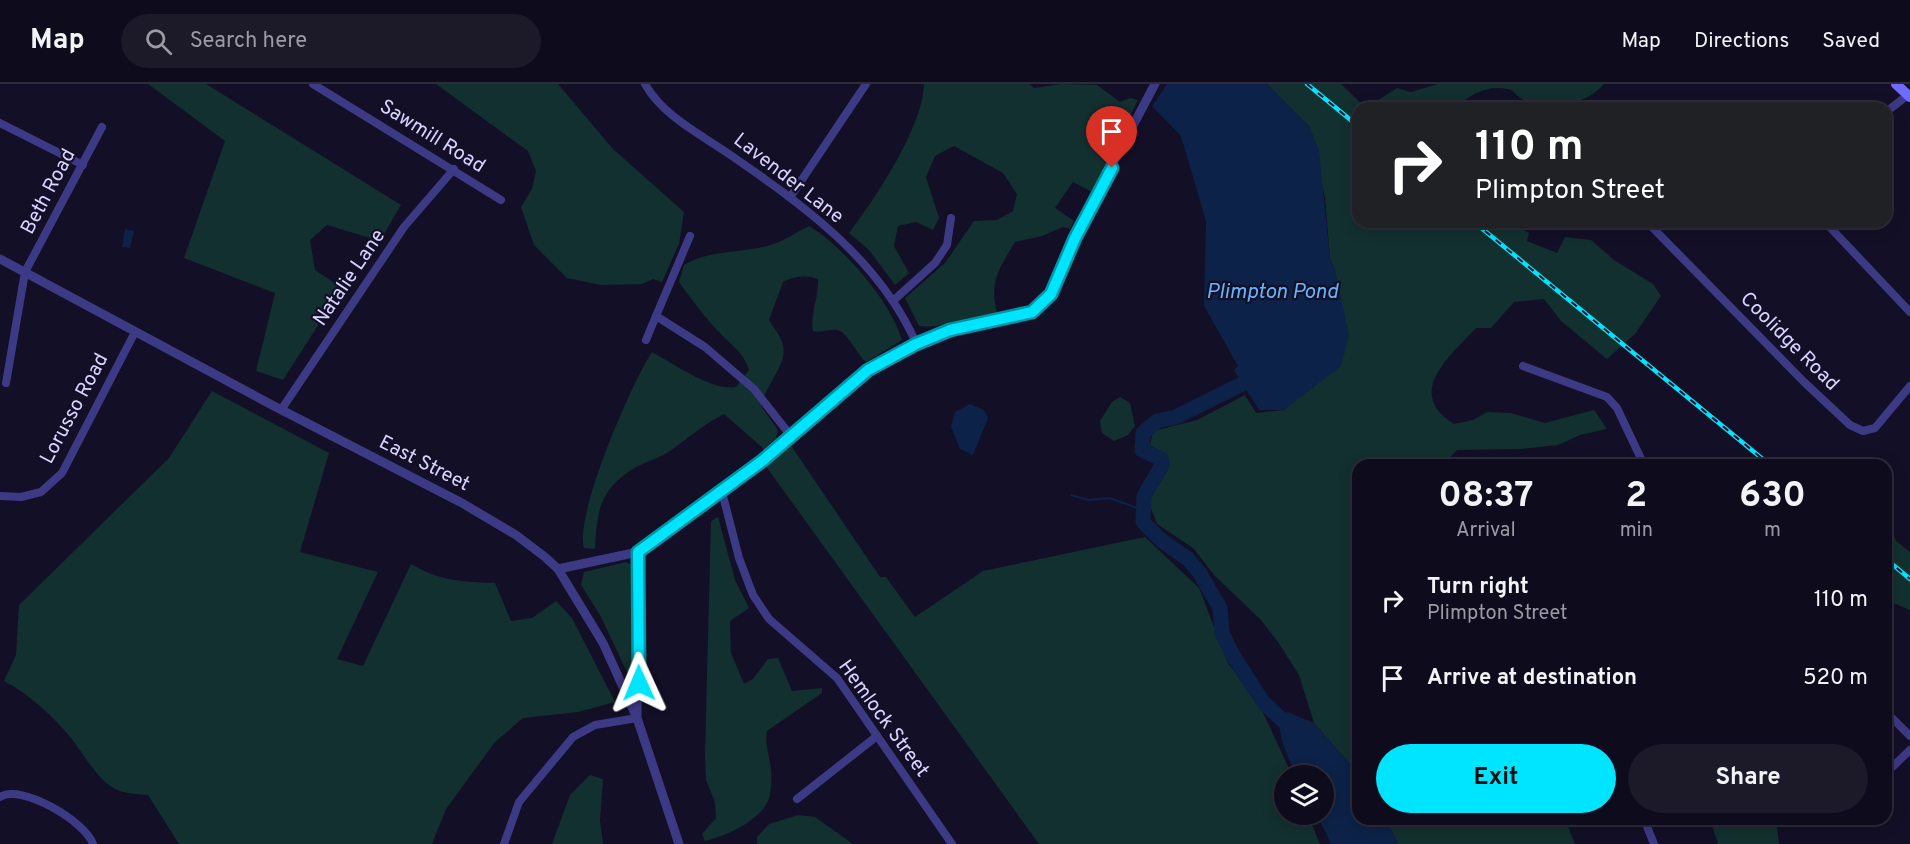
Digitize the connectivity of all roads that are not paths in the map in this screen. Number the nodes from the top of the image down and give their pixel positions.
1 (313, 84) edge
2 (645, 84) edge
3 (866, 84) edge
4 (1155, 84) edge
5 (1896, 84) edge
6 (1909, 96) edge
7 (1892, 108) edge
8 (0, 123) edge
9 (102, 127) dead end
10 (82, 165) junction
11 (454, 169) junction
12 (790, 196) junction
13 (501, 200) dead end
14 (951, 218) dead end
15 (1654, 228) edge
16 (1831, 228) edge
17 (690, 236) dead end
18 (0, 259) edge
19 (25, 272) junction
20 (894, 300) junction
21 (1910, 312) edge
22 (656, 316) junction
23 (135, 332) junction
24 (646, 340) dead end
25 (916, 344) junction
26 (1523, 366) dead end
27 (6, 383) dead end
28 (1910, 386) edge
29 (281, 410) junction
30 (791, 436) junction
31 (1641, 459) edge
32 (722, 492) junction
33 (0, 496) edge
34 (638, 552) junction
35 (558, 569) junction
36 (637, 718) junction
37 (1892, 718) edge
38 (877, 735) junction
39 (1910, 736) edge
40 (1910, 750) edge
41 (1892, 767) edge
42 (0, 797) edge
43 (797, 799) dead end
44 (1646, 825) edge
45 (93, 844) edge
46 (504, 844) edge
47 (679, 844) edge
48 (952, 844) edge
49 (1654, 844) edge

1 - 11 street, Sawmill Road
2 - 12 street, Lavender Lane
3 - 12 street
4 - 25 street
5 - 6 main road
6 - 7 street
8 - 10 street
9 - 10 street, Beth Road
10 - 19 street, Beth Road
11 - 13 street, Sawmill Road
11 - 29 street, Natalie Lane
12 - 20 street, Lavender Lane
14 - 20 street
15 - 28 street, Coolidge Road
16 - 21 street
17 - 22 street
18 - 19 street, East Street
19 - 23 street, East Street
19 - 27 street, Beth Road
20 - 25 street, Lavender Lane
22 - 24 street
22 - 30 street
23 - 29 street, East Street
23 - 33 street, Lorusso Road
25 - 30 street
26 - 31 street
29 - 35 street, East Street
30 - 32 street
32 - 34 street
32 - 38 street, Hemlock Street
34 - 35 street
34 - 36 street
35 - 36 street, East Street
36 - 46 street
36 - 47 street, East Street
37 - 39 street
38 - 43 street
38 - 48 street, Hemlock Street
40 - 41 street
42 - 45 street
44 - 49 street

